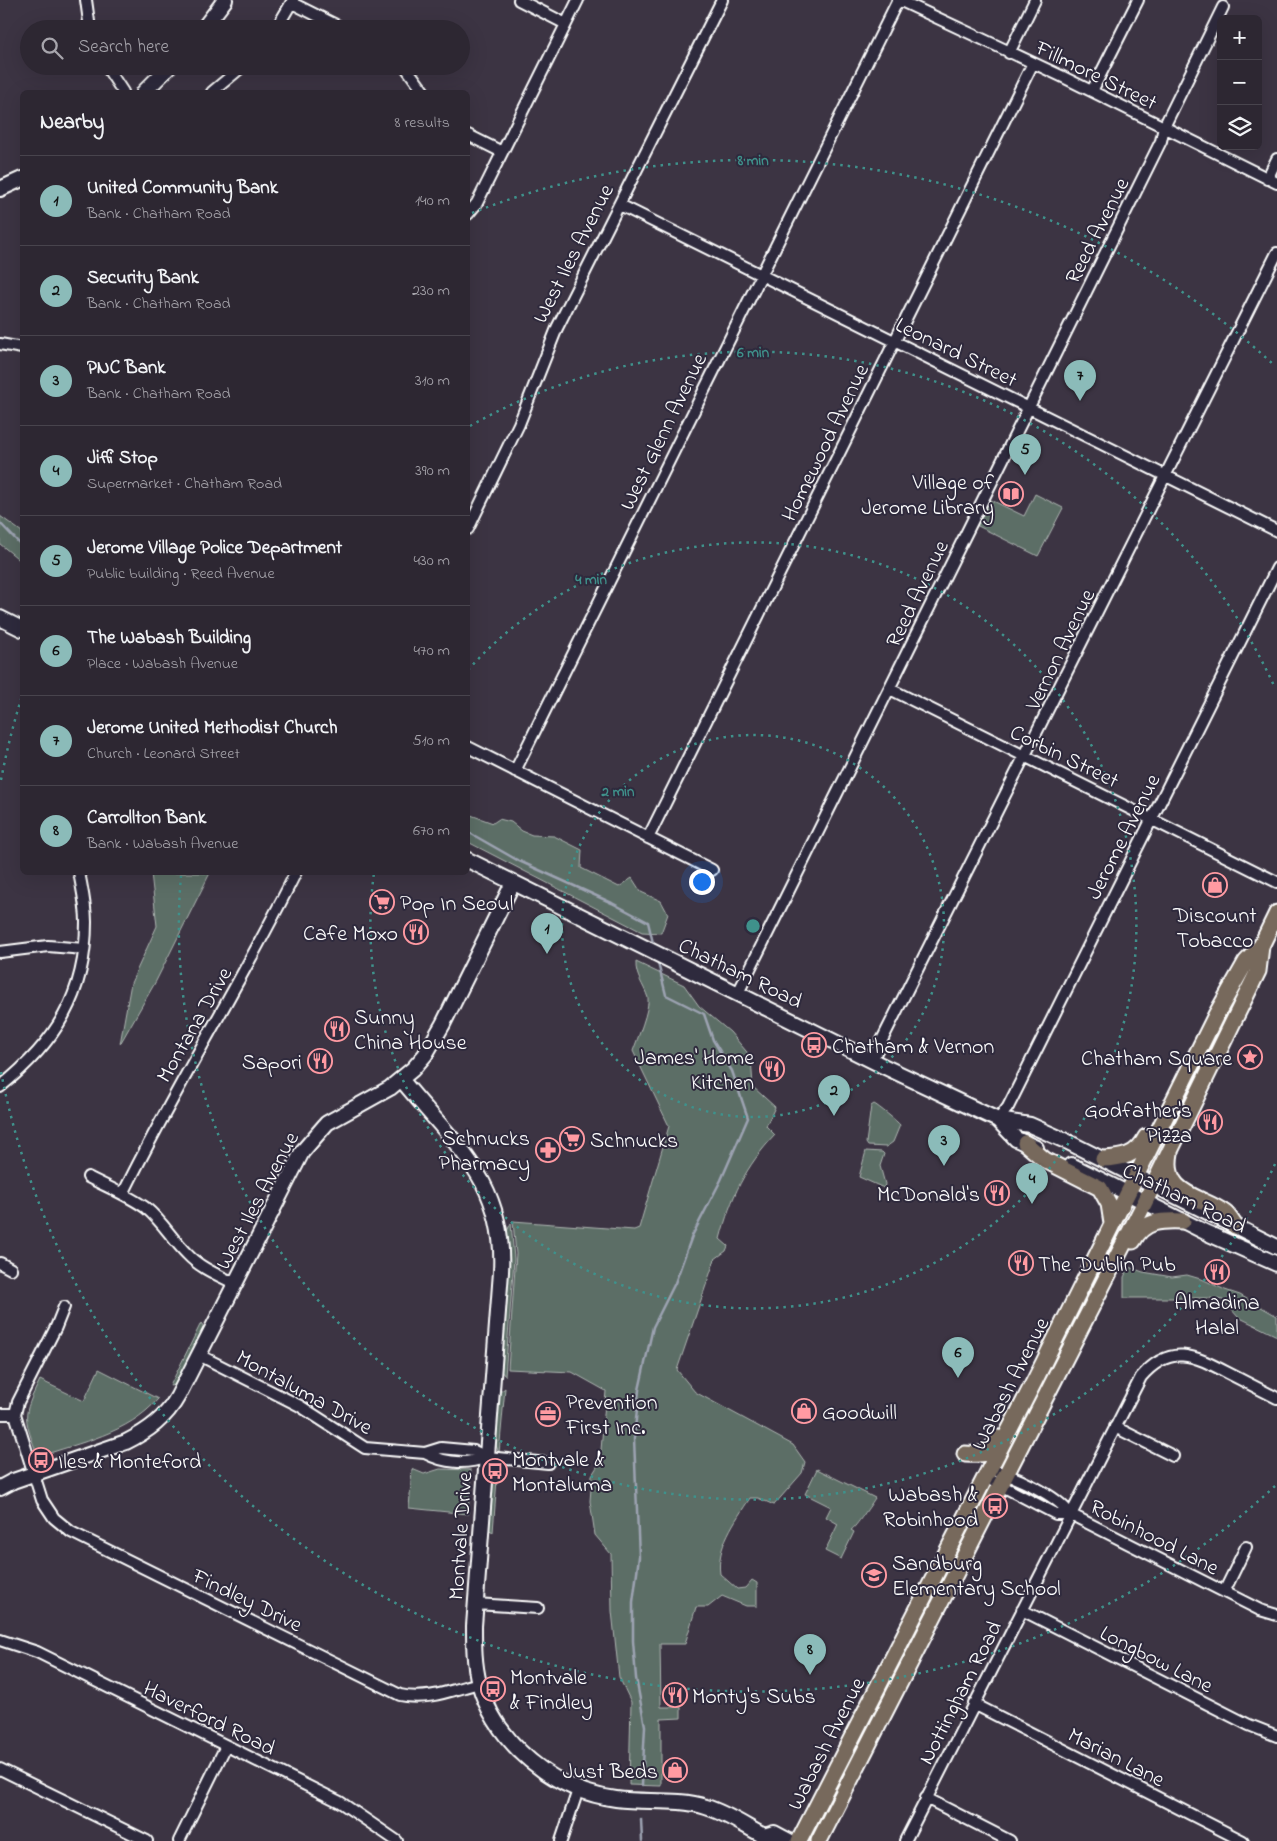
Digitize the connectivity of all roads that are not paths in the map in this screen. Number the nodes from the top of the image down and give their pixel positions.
1 (86, 0) edge
2 (225, 0) edge
3 (519, 0) edge
4 (578, 0) edge
5 (722, 0) edge
6 (898, 0) edge
7 (1035, 0) edge
8 (1138, 0) edge
9 (292, 1) edge
10 (912, 3) edge
11 (1223, 6) dead end
12 (89, 20) edge
13 (211, 20) edge
14 (281, 20) edge
15 (327, 20) edge
16 (566, 24) junction
17 (1009, 53) junction
18 (1033, 63) junction
19 (112, 75) edge
20 (161, 75) edge
21 (232, 75) edge
22 (412, 75) edge
23 (122, 90) edge
24 (146, 90) edge
25 (214, 90) edge
26 (423, 90) edge
27 (1092, 91) junction
28 (1164, 127) junction
29 (470, 136) edge
30 (502, 152) junction
31 (1277, 159) edge
32 (1267, 178) junction
33 (20, 180) edge
34 (1277, 183) edge
35 (0, 187) edge
36 (620, 205) junction
37 (470, 212) edge
38 (1277, 253) edge
39 (760, 274) junction
40 (894, 341) junction
41 (0, 344) edge
42 (20, 348) edge
43 (1028, 408) junction
44 (1165, 476) junction
45 (470, 525) edge
46 (1277, 531) edge
47 (1277, 568) edge
48 (0, 618) edge
49 (20, 628) edge
50 (890, 689) junction
51 (470, 749) edge
52 (1026, 756) junction
53 (515, 771) junction
54 (1151, 819) junction
55 (648, 838) junction
56 (470, 861) edge
57 (712, 870) dead end
58 (79, 875) edge
59 (294, 875) edge
60 (513, 882) junction
61 (1277, 882) edge
62 (1277, 913) edge
63 (1260, 946) junction
64 (84, 949) junction
65 (0, 952) edge
66 (738, 993) junction
67 (872, 1060) junction
68 (401, 1079) junction
69 (0, 1087) edge
70 (1172, 1102) junction
71 (998, 1120) junction
72 (1026, 1143) junction
73 (1171, 1149) junction
74 (1103, 1159) junction
75 (1135, 1176) junction
76 (88, 1178) dead end
77 (1154, 1185) junction
78 (1127, 1193) junction
79 (123, 1194) junction
80 (1146, 1202) junction
81 (1183, 1221) junction
82 (1112, 1224) junction
83 (1235, 1226) junction
84 (1277, 1247) edge
85 (0, 1263) edge
86 (1277, 1264) edge
87 (11, 1269) dead end
88 (236, 1284) junction
89 (64, 1307) dead end
90 (199, 1356) junction
91 (1065, 1358) junction
92 (1036, 1378) junction
93 (1277, 1398) edge
94 (0, 1414) edge
95 (15, 1414) junction
96 (1115, 1426) junction
97 (965, 1454) dead end
98 (1173, 1456) dead end
99 (487, 1457) junction
100 (548, 1462) dead end
101 (988, 1473) junction
102 (33, 1474) junction
103 (1002, 1479) junction
104 (0, 1488) edge
105 (1070, 1514) junction
106 (1246, 1547) dead end
107 (1224, 1592) junction
108 (475, 1604) junction
109 (538, 1608) dead end
110 (1022, 1610) junction
111 (1277, 1615) edge
112 (0, 1640) edge
113 (479, 1683) junction
114 (974, 1704) junction
115 (1277, 1736) edge
116 (226, 1746) junction
117 (0, 1769) edge
118 (578, 1790) junction
119 (926, 1798) junction
120 (766, 1838) edge
121 (146, 1841) edge
122 (179, 1841) edge
123 (396, 1841) edge
124 (561, 1841) edge
125 (789, 1841) edge
126 (799, 1841) edge
127 (818, 1841) edge
128 (905, 1841) edge
129 (1010, 1841) edge
130 (1243, 1841) edge

1 - 12 street
2 - 13 street
3 - 16 street
4 - 16 street
5 - 36 street, West Iles Avenue
6 - 10 street, Fillmore Street
6 - 39 street, West Glenn Avenue
7 - 17 street
8 - 27 street
9 - 14 street
9 - 15 street
10 - 17 street, Fillmore Street
11 - 28 street, Reed Avenue
16 - 30 street
17 - 18 street, Fillmore Street
18 - 27 street, Fillmore Street
18 - 40 street, Homewood Avenue
19 - 23 street
20 - 24 street
21 - 25 street
22 - 26 street
27 - 28 street, Fillmore Street
28 - 32 street, Fillmore Street
28 - 43 street, Reed Avenue
29 - 30 street
30 - 37 street
31 - 32 street
32 - 34 street, Fillmore Street
33 - 35 street
36 - 39 street, Leonard Street
36 - 45 street, West Iles Avenue
38 - 44 street, Vernon Avenue
39 - 40 street, Leonard Street
39 - 53 street, West Glenn Avenue
40 - 43 street, Leonard Street
40 - 55 street, Homewood Avenue
41 - 42 street
43 - 44 street, Leonard Street
43 - 50 street, Reed Avenue
44 - 46 street, Leonard Street
44 - 52 street, Vernon Avenue
47 - 54 street, Jerome Avenue
48 - 49 street
50 - 52 street, Corbin Street
50 - 66 street, Reed Avenue
51 - 53 street
52 - 54 street, Corbin Street
52 - 67 street, Vernon Avenue
53 - 55 street
54 - 61 street, Corbin Street
54 - 71 street, Jerome Avenue
55 - 57 street
56 - 60 street, Chatham Road
58 - 64 street
59 - 79 street, Montana Drive
60 - 66 street, Chatham Road
60 - 68 street, West Iles Avenue
62 - 63 main road, Wabash Avenue
63 - 70 main road, Wabash Avenue
63 - 73 main road, Wabash Avenue
64 - 65 street
64 - 69 street
66 - 67 street, Chatham Road
67 - 71 street, Chatham Road
68 - 88 street, West Iles Avenue
68 - 99 street, Montvale Drive
70 - 74 main road
70 - 75 main road, Wabash Avenue
71 - 72 street, Chatham Road
71 - 74 street, Chatham Road
72 - 78 street, Chatham Road
72 - 82 main road
73 - 77 main road, Wabash Avenue
73 - 83 main road
74 - 75 street, Chatham Road
75 - 77 street, Chatham Road
75 - 78 main road, Wabash Avenue
76 - 79 street
77 - 80 main road, Wabash Avenue
77 - 83 street, Chatham Road
78 - 80 street, Chatham Road
78 - 82 main road, Wabash Avenue
79 - 88 street
80 - 81 street, Chatham Road
80 - 91 main road, Wabash Avenue
81 - 86 street, Chatham Road
81 - 91 main road
82 - 92 main road, Wabash Avenue
83 - 84 street, Chatham Road
85 - 87 street
88 - 90 street, West Iles Avenue
89 - 95 street
90 - 99 street, Montaluma Drive
90 - 102 street, West Iles Avenue
91 - 103 main road, Wabash Avenue
92 - 97 main road
92 - 101 main road, Wabash Avenue
93 - 96 street, Nottingham Road
94 - 95 street
95 - 102 street, Findley Drive
96 - 98 street
96 - 105 street, Nottingham Road
99 - 100 street, Montaluma Drive
99 - 108 street, Montvale Drive
101 - 103 street, Robinhood Lane
101 - 126 main road, Wabash Avenue
102 - 104 street, West Iles Avenue
102 - 113 street, Findley Drive
103 - 105 street, Robinhood Lane
103 - 127 main road, Wabash Avenue
105 - 107 street, Robinhood Lane
105 - 110 street, Nottingham Road
106 - 107 street, Robinhood Lane
107 - 111 street, Robinhood Lane
108 - 109 street
108 - 113 street, Montvale Drive
110 - 114 street, Nottingham Road
110 - 115 street, Longbow Lane
112 - 116 street, Haverford Road
113 - 118 street, Montvale Drive
114 - 119 street, Nottingham Road
114 - 130 street, Marian Lane
116 - 122 street
116 - 123 street, Haverford Road
117 - 121 street
118 - 120 street, Montvale Drive
118 - 124 street
119 - 128 street, Nottingham Road
119 - 129 street
120 - 125 street, Montvale Drive

